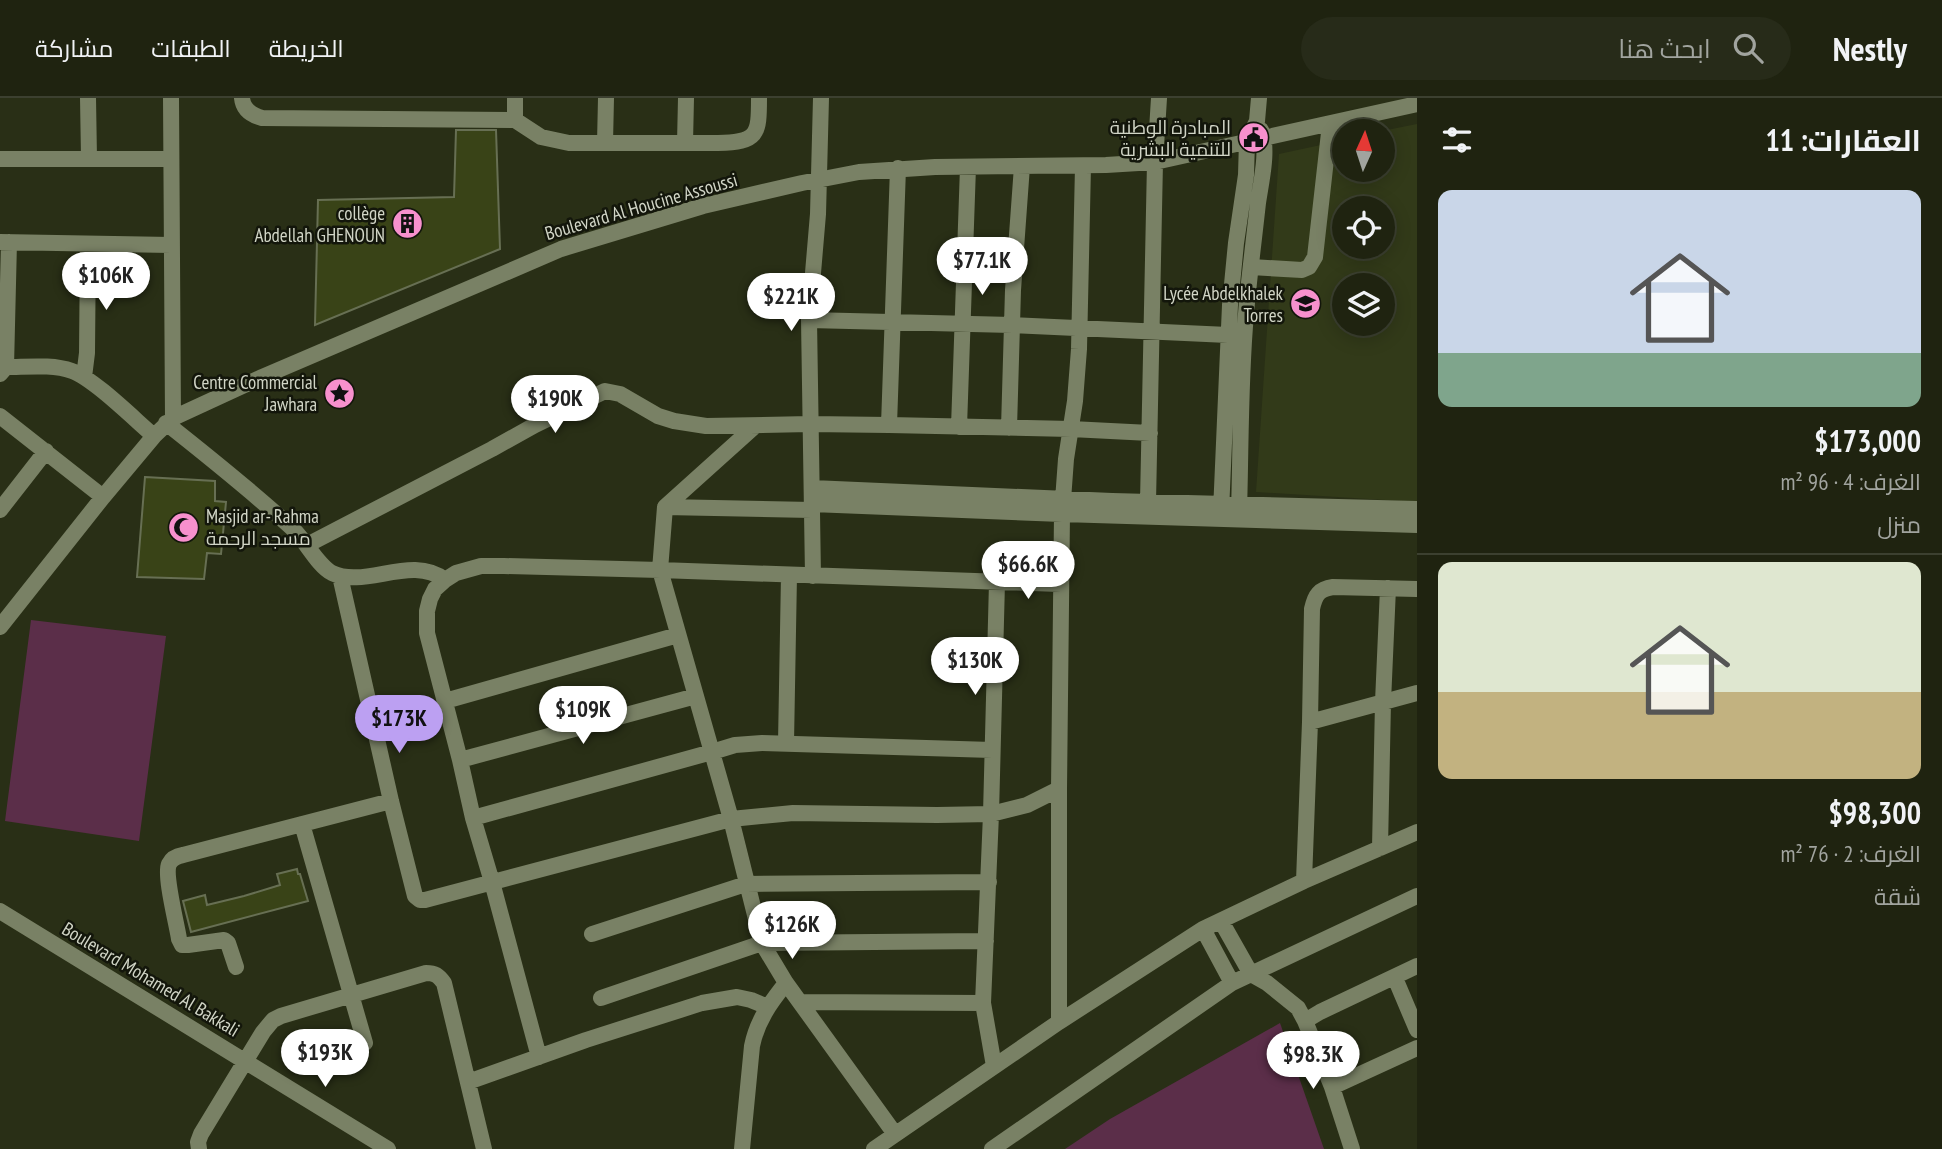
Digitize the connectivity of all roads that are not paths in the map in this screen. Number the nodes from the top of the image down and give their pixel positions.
1 (88, 98) edge
2 (171, 98) edge
3 (242, 98) edge
4 (515, 98) edge
5 (606, 98) edge
6 (685, 98) edge
7 (759, 98) edge
8 (821, 98) edge
9 (1159, 98) edge
10 (1259, 98) edge
11 (1417, 104) edge
12 (515, 120) junction
13 (1257, 121) junction
14 (1330, 124) junction
15 (1264, 138) junction
16 (1247, 141) junction
17 (606, 142) junction
18 (685, 142) junction
19 (89, 158) junction
20 (0, 159) edge
21 (171, 159) junction
22 (1155, 162) junction
23 (1022, 166) junction
24 (1083, 166) junction
25 (968, 167) junction
26 (898, 168) junction
27 (820, 179) junction
28 (5, 242) edge
29 (88, 244) junction
30 (171, 245) junction
31 (1251, 267) junction
32 (809, 320) junction
33 (3, 323) edge
34 (892, 323) junction
35 (963, 325) junction
36 (1012, 326) junction
37 (1079, 328) junction
38 (1152, 331) junction
39 (1228, 335) junction
40 (3, 371) edge
41 (84, 377) junction
42 (0, 415) edge
43 (170, 421) junction
44 (810, 424) junction
45 (889, 425) junction
46 (755, 426) junction
47 (959, 427) junction
48 (1009, 428) junction
49 (1071, 429) junction
50 (1150, 433) junction
51 (154, 436) junction
52 (46, 451) junction
53 (103, 496) junction
54 (812, 501) junction
55 (1147, 502) junction
56 (1, 507) edge
57 (666, 507) junction
58 (1063, 507) junction
59 (1417, 509) edge
60 (1221, 511) junction
61 (1239, 512) junction
62 (1417, 525) edge
63 (307, 545) junction
64 (660, 570) junction
65 (789, 575) junction
66 (340, 576) junction
67 (813, 576) junction
68 (445, 580) junction
69 (997, 582) junction
70 (1061, 584) junction
71 (1388, 588) junction
72 (1417, 589) edge
73 (0, 627) edge
74 (678, 635) junction
75 (1417, 693) edge
76 (696, 696) junction
77 (445, 701) junction
78 (1383, 702) junction
79 (1310, 722) junction
80 (786, 743) junction
81 (992, 750) junction
82 (712, 752) junction
83 (460, 760) junction
84 (1059, 789) junction
85 (391, 801) junction
86 (991, 814) junction
87 (473, 818) junction
88 (731, 818) junction
89 (302, 824) junction
90 (1417, 832) edge
91 (1380, 848) junction
92 (1304, 880) junction
93 (492, 882) junction
94 (989, 883) junction
95 (746, 884) junction
96 (1417, 896) edge
97 (0, 911) edge
98 (1221, 921) junction
99 (1203, 929) junction
100 (593, 934) dead end
101 (986, 941) junction
102 (762, 943) junction
103 (1417, 966) edge
104 (236, 967) dead end
105 (1251, 974) junction
106 (1395, 978) junction
107 (786, 983) junction
108 (1232, 984) junction
109 (352, 995) junction
110 (601, 998) dead end
111 (800, 1002) junction
112 (983, 1003) junction
113 (768, 1007) junction
114 (1305, 1021) junction
115 (1059, 1022) junction
116 (1417, 1030) edge
117 (365, 1043) dead end
118 (1417, 1048) edge
119 (539, 1057) junction
120 (244, 1060) junction
121 (994, 1066) junction
122 (468, 1082) junction
123 (1332, 1087) junction
124 (895, 1134) junction
125 (199, 1149) edge
126 (387, 1149) edge
127 (484, 1149) edge
128 (743, 1149) edge
129 (873, 1149) edge
130 (992, 1149) edge
131 (1352, 1149) edge

1 - 19 street
2 - 21 street
3 - 12 street
4 - 12 street
5 - 17 street
6 - 18 street
7 - 18 street
8 - 27 street
9 - 22 street
10 - 13 street
11 - 14 street, Boulevard Al Houcine Assoussi
12 - 17 street
13 - 15 street
13 - 16 street
14 - 15 street, Boulevard Al Houcine Assoussi
14 - 31 street
15 - 16 street, Boulevard Al Houcine Assoussi
15 - 31 street
16 - 22 street, Boulevard Al Houcine Assoussi
16 - 39 street
17 - 18 street
19 - 20 street
19 - 21 street
21 - 30 street
22 - 24 street, Boulevard Al Houcine Assoussi
22 - 38 street
23 - 24 street, Boulevard Al Houcine Assoussi
23 - 25 street, Boulevard Al Houcine Assoussi
23 - 36 street
24 - 37 street
25 - 26 street, Boulevard Al Houcine Assoussi
25 - 35 street
26 - 27 street, Boulevard Al Houcine Assoussi
26 - 34 street
27 - 32 street
27 - 43 street, Boulevard Al Houcine Assoussi
28 - 29 street
28 - 33 street
29 - 30 street
29 - 41 street
30 - 43 street
31 - 61 street
32 - 34 street
32 - 44 street
33 - 40 street
34 - 35 street
34 - 45 street
35 - 36 street
35 - 47 street
36 - 37 street
36 - 48 street
37 - 38 street
37 - 49 street
38 - 39 street
38 - 50 street
39 - 60 street
40 - 41 street
41 - 51 street
42 - 52 street
43 - 51 street, Boulevard Al Houcine Assoussi
43 - 63 street
44 - 45 street
44 - 46 street
44 - 54 street
45 - 47 street
46 - 57 street
46 - 63 street
47 - 48 street
48 - 49 street
49 - 50 street
49 - 58 street
50 - 55 street
51 - 53 street, Boulevard Al Houcine Assoussi
52 - 53 street
52 - 56 street
53 - 73 street, Boulevard Al Houcine Assoussi
54 - 57 street
54 - 58 street
54 - 67 street
55 - 58 street
55 - 60 street
57 - 64 street
58 - 60 street
58 - 70 street
59 - 61 street
60 - 61 street
61 - 62 street
63 - 66 street
64 - 65 street
64 - 68 street
64 - 74 street
65 - 67 street
65 - 80 street
66 - 68 street
66 - 85 street
67 - 69 street
68 - 77 street
69 - 70 street
69 - 81 street
70 - 84 street
71 - 72 street
71 - 78 street
71 - 79 street
74 - 76 street
74 - 77 street
75 - 78 street
76 - 82 street
76 - 83 street
77 - 83 street
78 - 79 street
78 - 91 street
79 - 92 street
80 - 81 street
80 - 82 street
81 - 86 street
82 - 87 street
82 - 88 street
83 - 87 street
84 - 86 street
84 - 115 street
85 - 89 street
85 - 93 street
86 - 88 street
86 - 94 street
87 - 93 street
88 - 93 street
88 - 95 street
89 - 104 street
89 - 109 street
90 - 91 street
91 - 92 street
92 - 98 street
93 - 119 street
94 - 95 street
94 - 101 street
95 - 100 street
95 - 102 street
96 - 105 street
97 - 120 street, Boulevard Mohamed Al Bakkali
98 - 99 street
98 - 105 street
99 - 108 street
99 - 115 street
101 - 102 street
101 - 112 street
102 - 107 street
102 - 110 street
103 - 106 street
105 - 108 street
105 - 114 street
106 - 114 street
106 - 116 street
107 - 111 street
107 - 113 street
108 - 130 street
109 - 117 street
109 - 120 street
109 - 122 street
111 - 112 street
111 - 124 street
112 - 121 street
113 - 119 street
113 - 128 street
114 - 123 street
115 - 121 street
118 - 123 street
119 - 122 street
120 - 125 street
120 - 126 street, Boulevard Mohamed Al Bakkali
121 - 124 street
122 - 127 street
123 - 131 street
124 - 129 street

